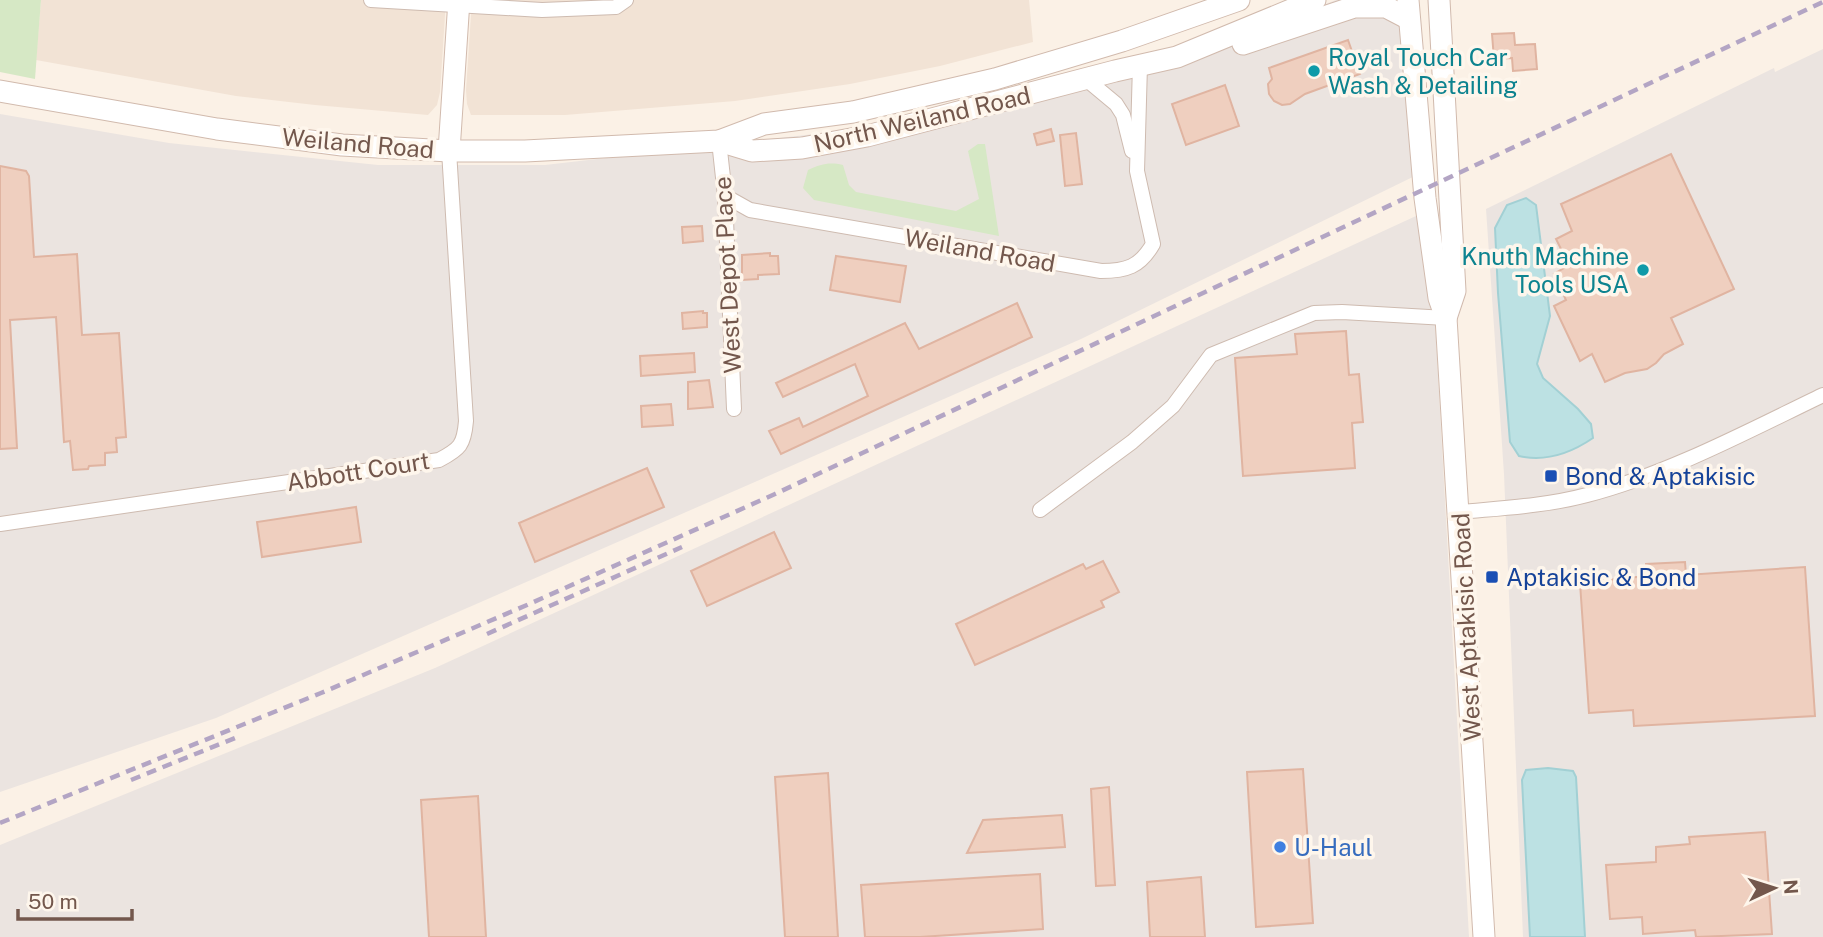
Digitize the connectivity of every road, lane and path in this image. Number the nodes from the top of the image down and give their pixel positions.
1 (371, 0) edge
2 (626, 0) edge
3 (1239, 0) edge
4 (1315, 0) edge
5 (1439, 0) edge
6 (458, 3) edge
7 (1409, 9) edge
8 (1140, 65) junction
9 (1086, 79) junction
10 (0, 91) edge
11 (719, 141) junction
12 (449, 151) junction
13 (1138, 171) junction
14 (724, 196) junction
15 (1446, 318) junction
16 (1823, 395) edge
17 (734, 409) dead end
18 (1040, 510) dead end
19 (1460, 512) junction
20 (0, 524) edge
21 (1484, 937) edge

1 - 6 street
2 - 6 street
3 - 11 main road, North Weiland Road
4 - 8 main road, North Weiland Road
5 - 15 main road, West Aptakisic Road
6 - 12 main road
7 - 8 main road
7 - 15 main road, West Aptakisic Road
8 - 9 main road, North Weiland Road
8 - 13 street, Weiland Road
9 - 11 main road, North Weiland Road
9 - 13 street, Weiland Road
10 - 12 main road, Weiland Road
11 - 12 main road, Weiland Road
11 - 14 street, West Depot Place
12 - 20 street, Abbott Court
13 - 14 street, Weiland Road
14 - 17 street, West Depot Place
15 - 18 street
15 - 19 main road, West Aptakisic Road
16 - 19 street
19 - 21 main road, West Aptakisic Road

